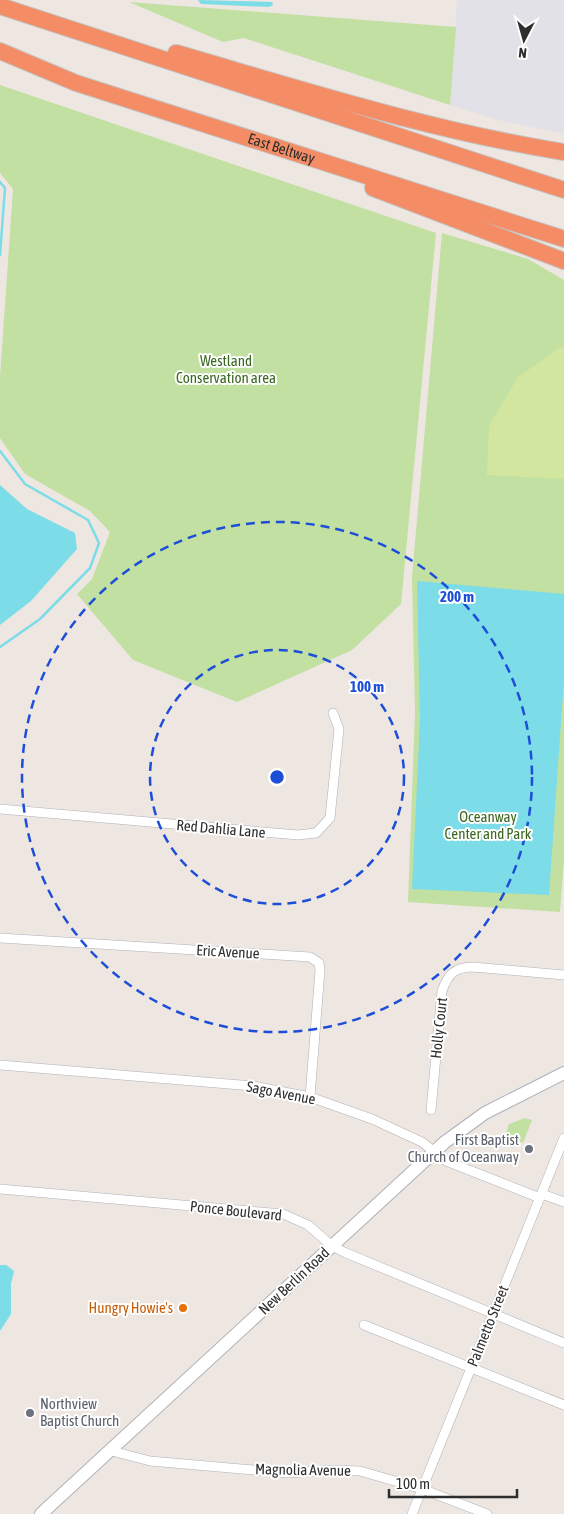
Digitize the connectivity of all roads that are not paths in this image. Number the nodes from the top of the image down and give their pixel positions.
1 (0, 6) edge
2 (42, 21) junction
3 (0, 51) edge
4 (76, 83) junction
5 (438, 126) junction
6 (564, 152) edge
7 (564, 162) edge
8 (564, 190) edge
9 (564, 239) edge
10 (564, 261) edge
11 (333, 713) dead end
12 (0, 809) edge
13 (0, 938) edge
14 (564, 975) edge
15 (0, 1065) edge
16 (564, 1073) edge
17 (310, 1097) junction
18 (431, 1110) dead end
19 (564, 1138) edge
20 (434, 1152) junction
21 (0, 1189) edge
22 (541, 1196) junction
23 (564, 1202) edge
24 (332, 1246) junction
25 (493, 1314) junction
26 (364, 1325) dead end
27 (564, 1342) edge
28 (471, 1368) junction
29 (564, 1405) edge
30 (112, 1451) junction
31 (422, 1489) junction
32 (41, 1514) edge
33 (412, 1514) edge
34 (487, 1514) edge

1 - 2 highway
2 - 5 highway
2 - 8 highway
3 - 4 highway, East Beltway
4 - 9 highway, East Beltway
4 - 10 highway
5 - 6 highway
5 - 7 highway
11 - 12 street, Red Dahlia Lane
13 - 17 street, Eric Avenue
14 - 18 street, Holly Court
15 - 17 street, Sago Avenue
16 - 20 street, New Berlin Road
17 - 20 street, Sago Avenue
19 - 22 street, Palmetto Street
20 - 22 street, Sago Avenue
20 - 24 street, New Berlin Road
21 - 24 street, Ponce Boulevard
22 - 23 street, Sago Avenue
22 - 25 street, Palmetto Street
24 - 25 street, Ponce Boulevard
24 - 30 street, New Berlin Road
25 - 27 street, Ponce Boulevard
25 - 28 street, Palmetto Street
26 - 28 street
28 - 29 street
28 - 31 street, Palmetto Street
30 - 31 street, Magnolia Avenue
30 - 32 street, New Berlin Road
31 - 33 street, Palmetto Street
31 - 34 street, Magnolia Avenue

